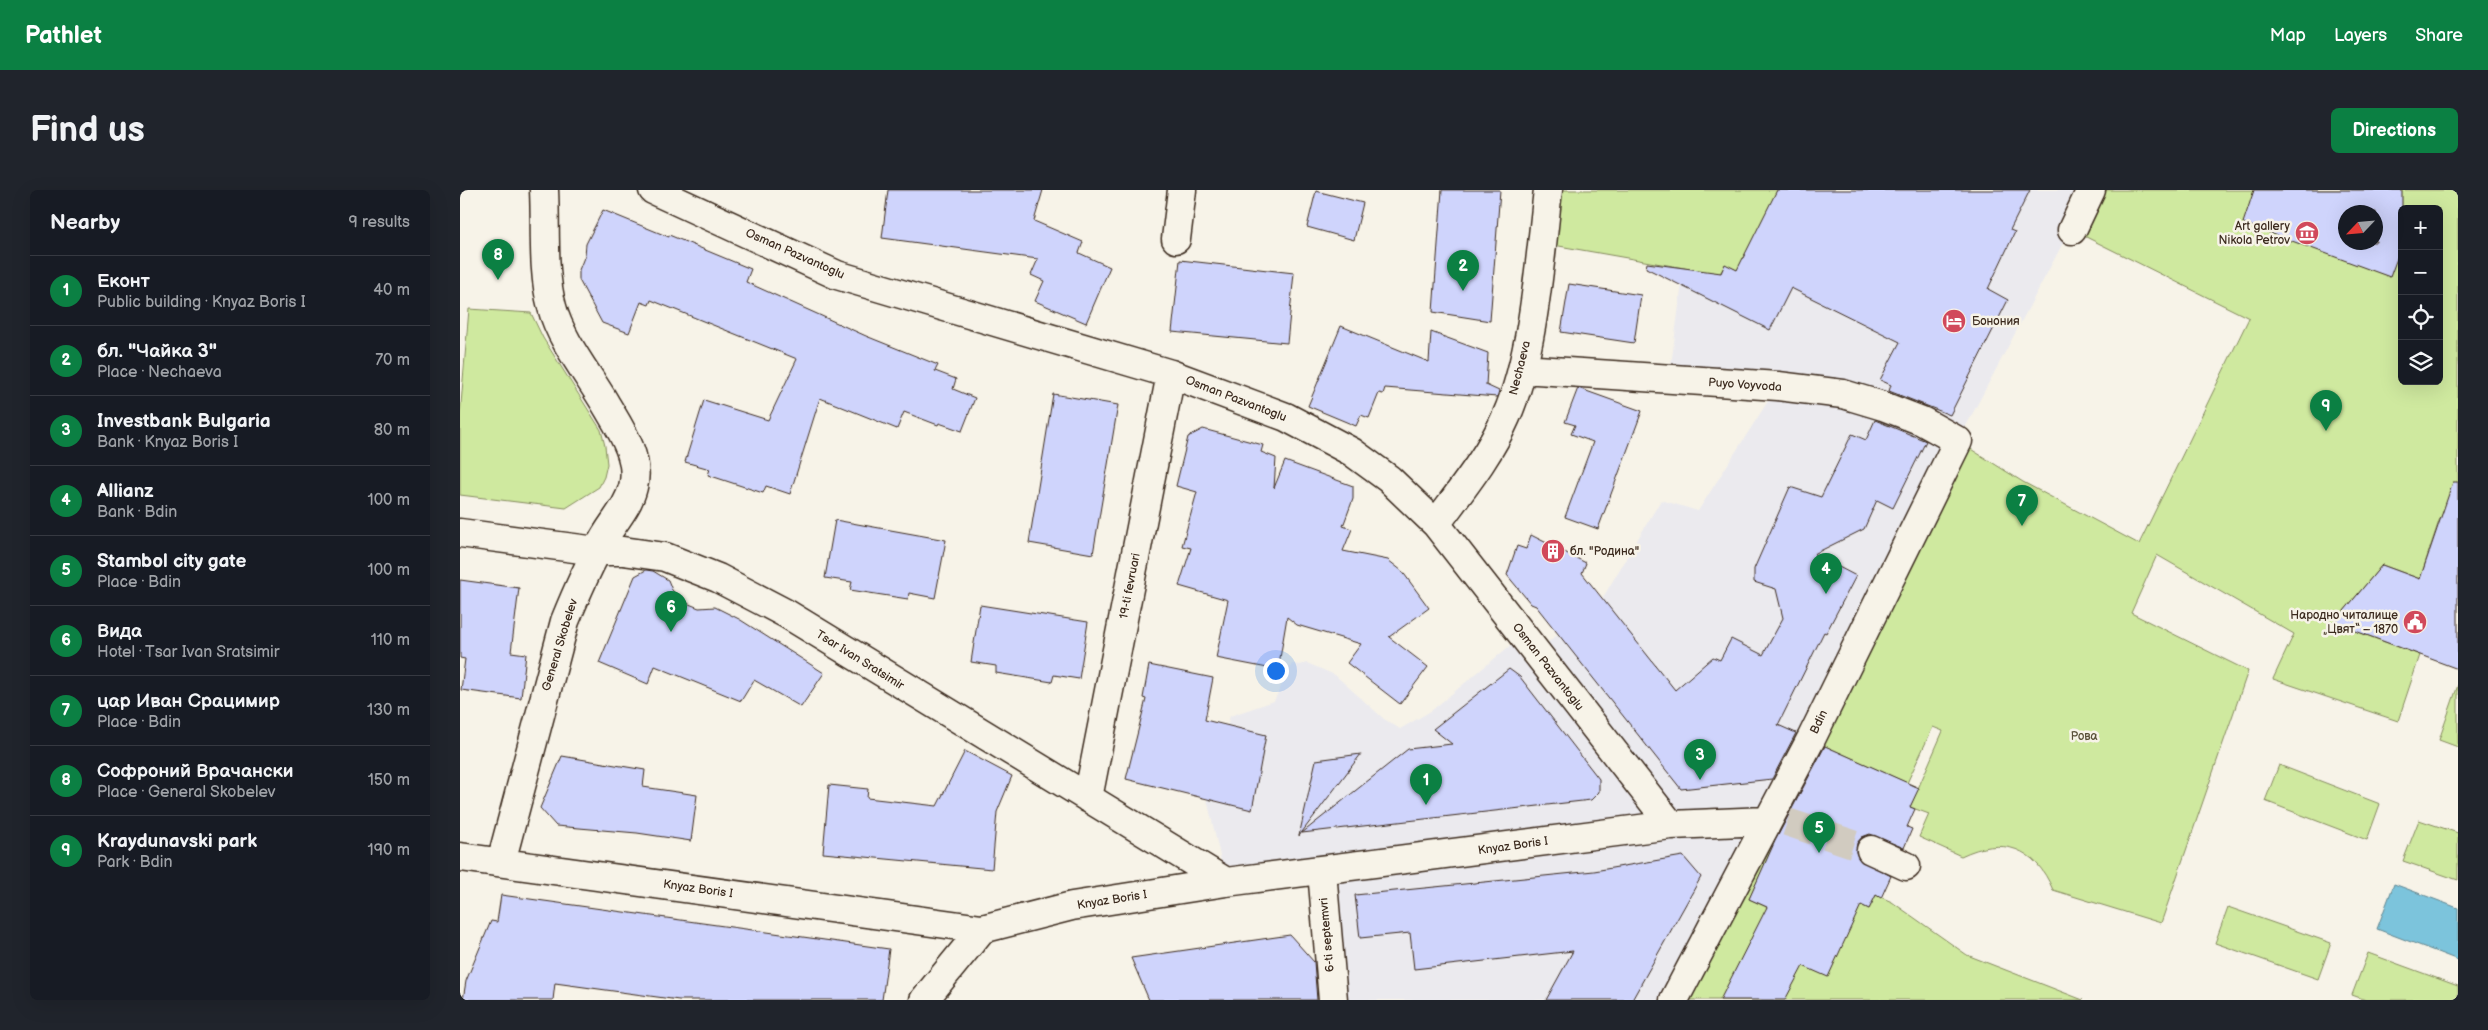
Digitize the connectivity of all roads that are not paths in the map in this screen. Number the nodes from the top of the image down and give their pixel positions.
1 (544, 190) edge
2 (653, 190) edge
3 (1182, 190) edge
4 (1548, 190) edge
5 (2092, 190) edge
6 (2072, 230) dead end
7 (1176, 239) dead end
8 (1522, 369) junction
9 (1171, 374) junction
10 (1958, 441) joint
11 (1436, 524) junction
12 (460, 533) edge
13 (597, 551) junction
14 (1088, 798) junction
15 (1774, 819) junction
16 (1671, 825) junction
17 (1871, 850) tunnel mouth
18 (460, 857) edge
19 (501, 862) junction
20 (1906, 866) dead end
21 (1322, 871) junction
22 (1226, 882) junction
23 (982, 929) junction
24 (924, 1000) edge
25 (1333, 1000) edge
26 (1674, 1000) edge

1 - 13 street, General Skobelev
2 - 9 street, Osman Pazvantoglu
3 - 7 street
4 - 8 street, Nechaeva
5 - 6 street
8 - 10 street, Puyo Voyvoda
8 - 11 street, Nechaeva
9 - 11 street, Osman Pazvantoglu
9 - 14 street, 19-ti fevruari
10 - 15 street, Bdin
11 - 16 street, Osman Pazvantoglu
12 - 13 street, Tsar Ivan Sratsimir
13 - 14 street, Tsar Ivan Sratsimir
13 - 19 street, General Skobelev
14 - 22 street, Tsar Ivan Sratsimir
15 - 16 street, Knyaz Boris I
15 - 26 street, Bdin
16 - 21 street, Knyaz Boris I
17 - 20 street
18 - 19 street, Knyaz Boris I
19 - 23 street, Knyaz Boris I
21 - 22 street, Knyaz Boris I
21 - 25 street, 6-ti septemvri
22 - 23 street, Knyaz Boris I
23 - 24 street

